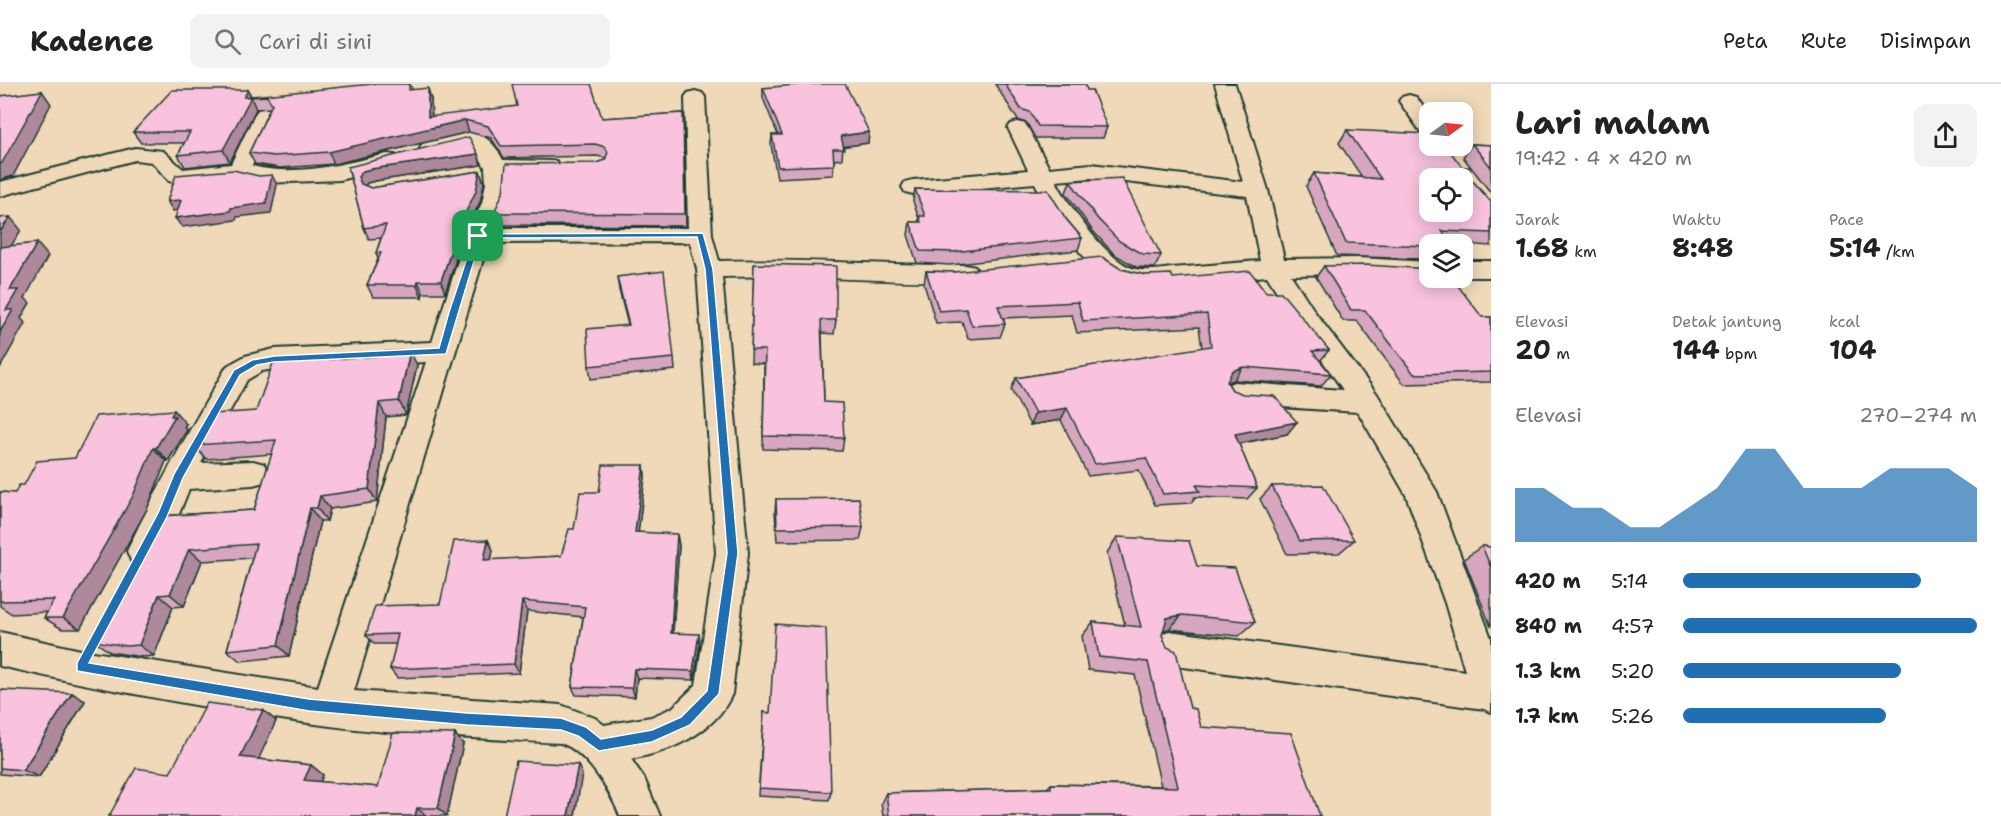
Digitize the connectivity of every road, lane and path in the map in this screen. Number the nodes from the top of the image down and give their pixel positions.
1 (1225, 84) edge
2 (694, 97) dead end
3 (1408, 101) dead end
4 (264, 114) edge
5 (1419, 116) edge
6 (1018, 128) dead end
7 (574, 165) edge
8 (238, 170) junction
9 (489, 171) junction
10 (1042, 175) junction
11 (913, 187) edge
12 (0, 189) edge
13 (1257, 190) junction
14 (700, 235) junction
15 (478, 236) junction
16 (1103, 258) junction
17 (1069, 262) edge
18 (1274, 267) junction
19 (709, 269) junction
20 (1419, 269) edge
21 (1473, 269) edge
22 (1491, 269) edge
23 (989, 272) edge
24 (443, 351) junction
25 (1234, 393) edge
26 (1367, 402) junction
27 (253, 473) dead end
28 (178, 477) junction
29 (128, 579) edge
30 (1169, 648) edge
31 (0, 649) edge
32 (1491, 693) edge
33 (330, 707) junction
34 (599, 745) junction
35 (640, 816) edge

1 - 13 street
2 - 14 street
3 - 5 street
4 - 8 street
6 - 10 street
7 - 9 street
8 - 9 street
8 - 12 street
9 - 15 street
10 - 11 street
10 - 13 street
10 - 16 street
13 - 18 street
14 - 15 street
14 - 19 street
15 - 24 street
16 - 17 street
16 - 18 street
18 - 20 street
18 - 26 street
19 - 23 street
19 - 34 street
21 - 22 street
24 - 28 street
24 - 33 street
25 - 26 street
26 - 32 street
27 - 28 street
28 - 29 street
30 - 32 street
31 - 33 street
33 - 34 street
34 - 35 street

